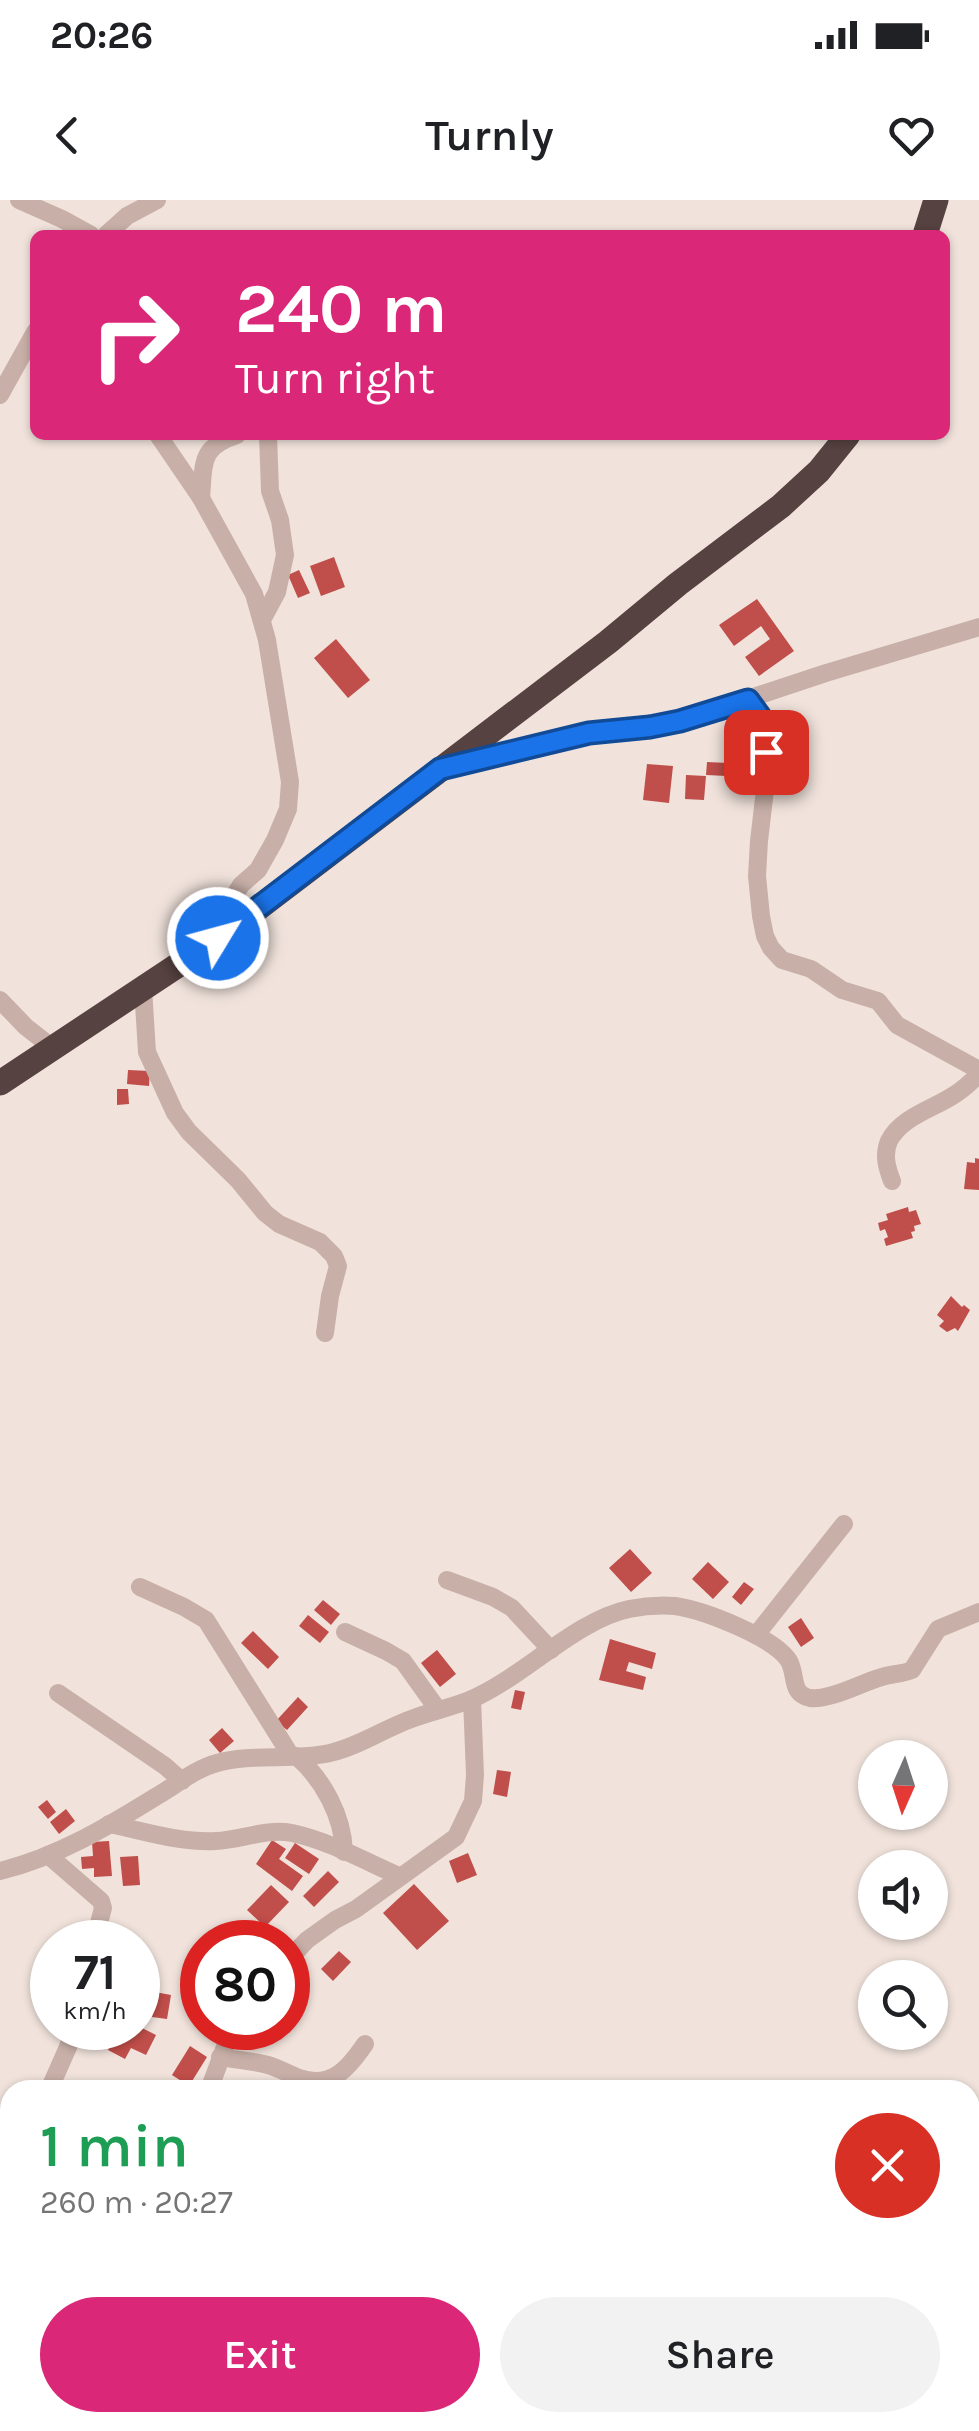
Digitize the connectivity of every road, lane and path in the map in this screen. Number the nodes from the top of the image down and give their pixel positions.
1 (19, 200) edge
2 (158, 200) edge
3 (936, 200) edge
4 (82, 230) edge
5 (112, 230) edge
6 (927, 230) edge
7 (30, 341) edge
8 (0, 395) edge
9 (161, 440) edge
10 (224, 440) edge
11 (268, 440) edge
12 (844, 440) edge
13 (201, 498) junction
14 (262, 620) junction
15 (979, 628) edge
16 (748, 700) junction
17 (440, 769) junction
18 (218, 938) junction
19 (143, 988) junction
20 (0, 1000) edge
21 (7, 1014) edge
22 (53, 1048) junction
23 (979, 1072) edge
24 (0, 1083) edge
25 (892, 1181) dead end
26 (325, 1333) dead end
27 (844, 1524) dead end
28 (447, 1580) dead end
29 (140, 1587) dead end
30 (979, 1612) edge
31 (345, 1632) dead end
32 (756, 1636) junction
33 (552, 1650) junction
34 (58, 1692) dead end
35 (472, 1699) junction
36 (438, 1710) junction
37 (294, 1756) junction
38 (182, 1780) junction
39 (109, 1824) junction
40 (344, 1852) junction
41 (48, 1855) junction
42 (0, 1871) edge
43 (399, 1876) junction
44 (100, 1920) edge
45 (310, 1938) edge
46 (364, 2044) dead end
47 (67, 2050) edge
48 (223, 2050) edge
49 (220, 2057) junction
50 (53, 2080) edge
51 (212, 2080) edge
52 (313, 2080) edge
53 (329, 2080) edge

1 - 4 street
2 - 5 street
3 - 6 highway
7 - 8 street
9 - 13 street
10 - 13 street
11 - 14 street
12 - 17 highway
13 - 14 street
14 - 18 street
15 - 16 street
16 - 17 street
16 - 23 street
17 - 18 highway
18 - 19 highway
19 - 22 highway
19 - 26 street
20 - 21 street
21 - 22 street
22 - 24 highway
23 - 25 street
27 - 32 street
28 - 33 street
29 - 37 street
30 - 32 street
31 - 36 street
32 - 33 street
33 - 35 street
34 - 38 street
35 - 36 street
35 - 43 street
36 - 37 street
37 - 38 street
37 - 40 street
38 - 39 street
39 - 40 street
39 - 41 street
40 - 43 street
41 - 42 street
41 - 44 street
43 - 45 street
46 - 53 street
47 - 50 street
48 - 49 street
49 - 51 street
49 - 52 street

